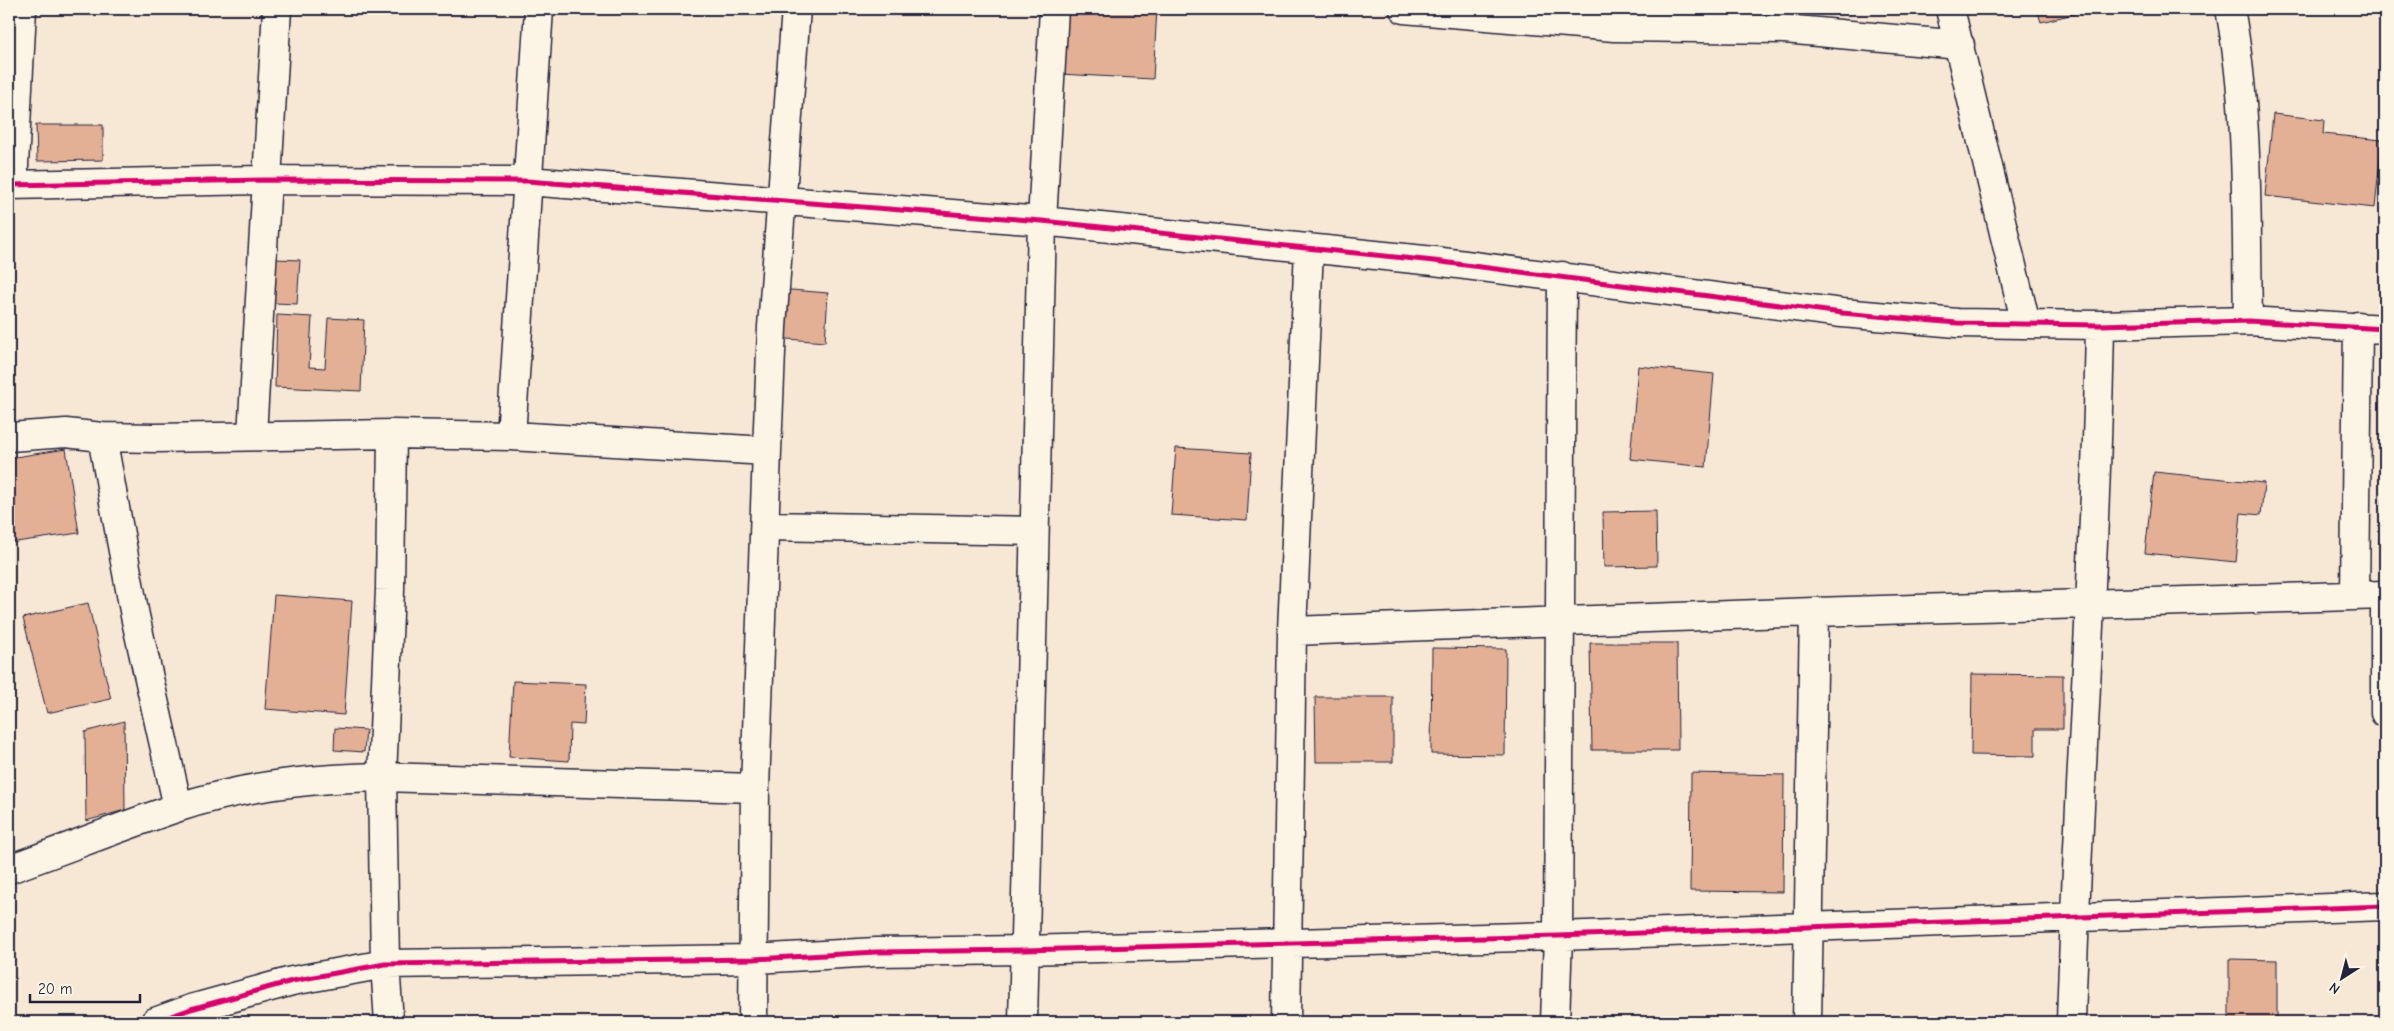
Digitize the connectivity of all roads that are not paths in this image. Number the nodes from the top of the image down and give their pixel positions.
1 (22, 9) edge
2 (278, 9) edge
3 (539, 9) edge
4 (796, 9) edge
5 (1054, 9) edge
6 (1404, 9) edge
7 (1950, 9) edge
8 (2230, 9) edge
9 (1960, 45) junction
10 (266, 180) junction
11 (527, 181) junction
12 (11, 185) edge
13 (781, 200) junction
14 (1042, 221) junction
15 (1309, 249) junction
16 (1562, 276) junction
17 (2248, 320) junction
18 (2026, 324) junction
19 (2100, 325) junction
20 (2358, 326) junction
21 (2385, 329) edge
22 (392, 434) junction
23 (252, 435) junction
24 (511, 436) junction
25 (9, 437) edge
26 (102, 437) junction
27 (767, 451) junction
28 (766, 526) junction
29 (1034, 531) junction
30 (2355, 595) junction
31 (2385, 595) edge
32 (2091, 603) junction
33 (1814, 612) junction
34 (1559, 621) junction
35 (1292, 631) junction
36 (2385, 713) edge
37 (382, 777) junction
38 (756, 788) junction
39 (178, 807) junction
40 (9, 869) edge
41 (2385, 906) edge
42 (2074, 916) junction
43 (1809, 928) junction
44 (1558, 936) junction
45 (1287, 944) junction
46 (1024, 950) junction
47 (754, 959) junction
48 (385, 964) junction
49 (155, 1022) edge
50 (389, 1022) edge
51 (752, 1022) edge
52 (1023, 1022) edge
53 (1286, 1022) edge
54 (1555, 1022) edge
55 (1807, 1022) edge
56 (2071, 1022) edge

1 - 12 street
2 - 10 street
3 - 11 street
4 - 13 street
5 - 14 street
6 - 9 street
7 - 9 street
8 - 17 street
9 - 18 street
10 - 11 street
10 - 12 street
10 - 23 street
11 - 13 street
11 - 24 street
13 - 14 street
13 - 27 street
14 - 15 street
14 - 29 street
15 - 16 street
15 - 35 street
16 - 18 street
16 - 34 street
17 - 19 street
17 - 20 street
18 - 19 street
19 - 32 street
20 - 21 street
20 - 30 street
22 - 23 street
22 - 24 street
22 - 37 street
23 - 26 street
24 - 27 street
25 - 26 street
26 - 39 street
27 - 28 street
28 - 29 street
28 - 38 street
29 - 46 street
30 - 31 street
30 - 32 street
31 - 36 street
32 - 33 street
32 - 42 street
33 - 34 street
33 - 43 street
34 - 35 street
34 - 44 street
35 - 45 street
37 - 38 street
37 - 39 street
37 - 48 street
38 - 47 street
39 - 40 street
41 - 42 street
42 - 43 street
42 - 56 street
43 - 44 street
43 - 55 street
44 - 45 street
44 - 54 street
45 - 46 street
45 - 53 street
46 - 47 street
46 - 52 street
47 - 48 street
47 - 51 street
48 - 49 street
48 - 50 street

